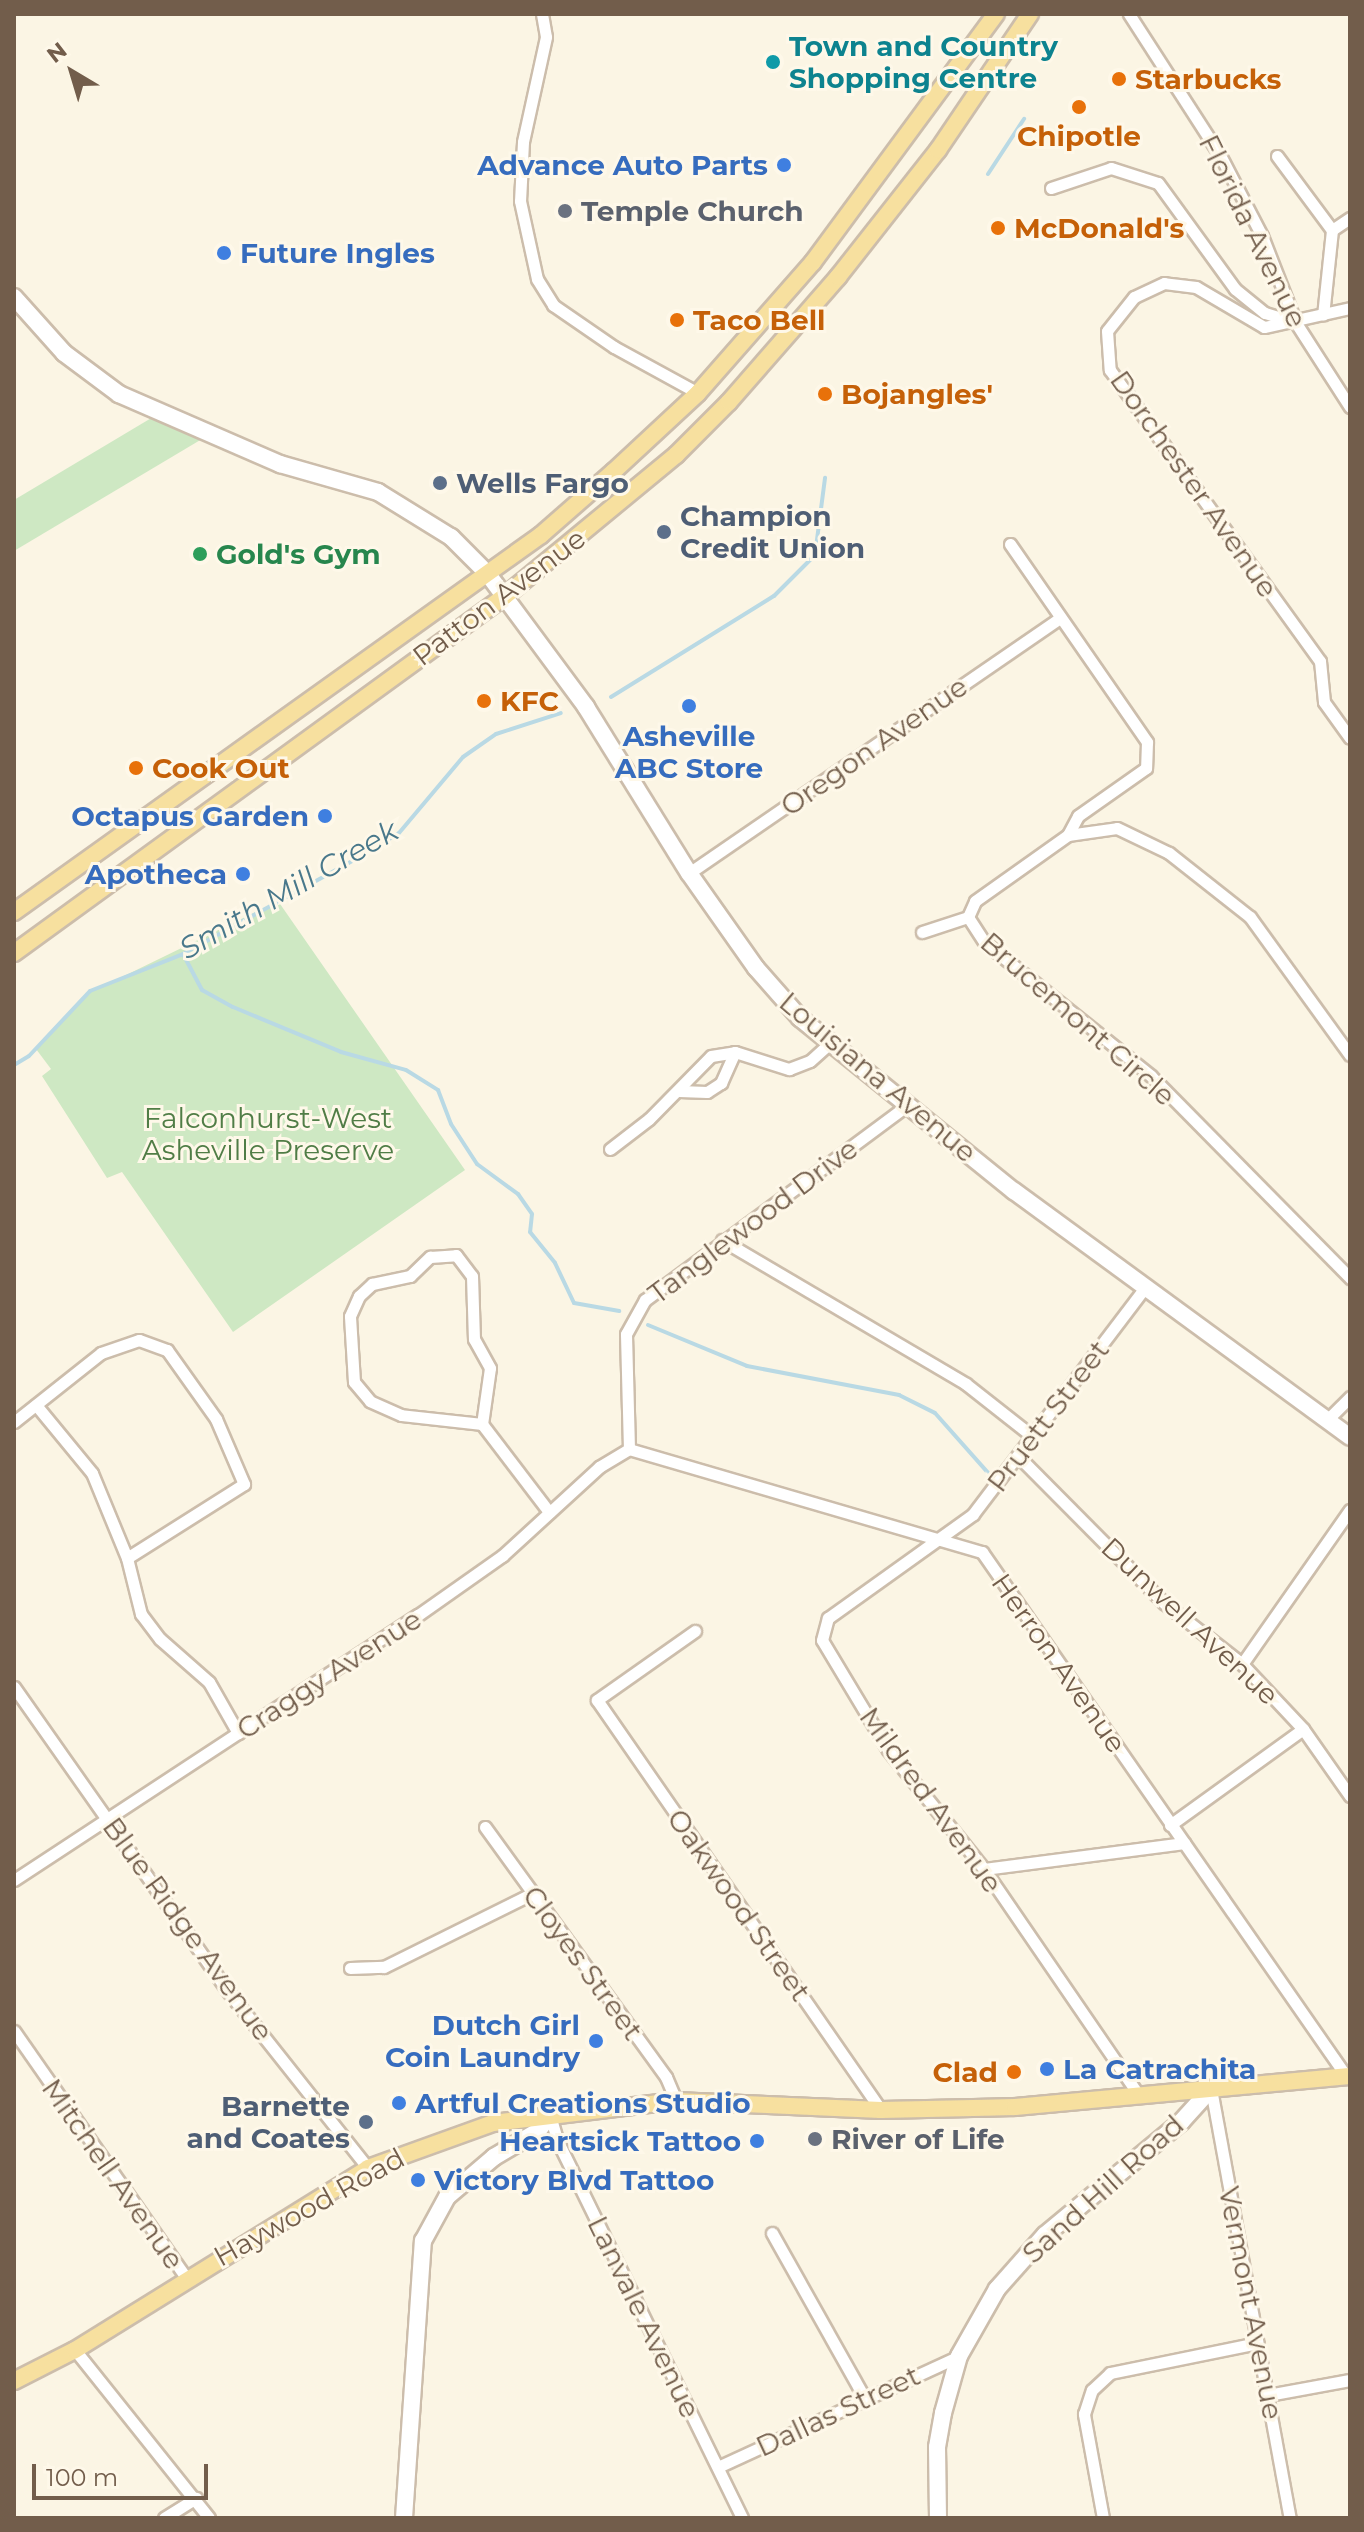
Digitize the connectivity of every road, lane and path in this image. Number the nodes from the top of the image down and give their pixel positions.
1 (542, 14) edge
2 (996, 14) edge
3 (1030, 14) edge
4 (1129, 14) edge
5 (1277, 156) dead end
6 (1051, 188) dead end
7 (1350, 218) edge
8 (1332, 230) junction
9 (14, 297) edge
10 (1350, 308) edge
11 (1323, 315) junction
12 (1296, 323) junction
13 (698, 393) junction
14 (1350, 407) edge
15 (1010, 544) dead end
16 (487, 573) junction
17 (505, 596) junction
18 (1059, 619) junction
19 (1350, 738) edge
20 (1068, 835) junction
21 (689, 873) junction
22 (14, 912) edge
23 (968, 917) junction
24 (922, 932) dead end
25 (14, 953) edge
26 (830, 1043) junction
27 (735, 1052) junction
28 (1350, 1055) edge
29 (679, 1091) junction
30 (906, 1106) junction
31 (610, 1149) dead end
32 (722, 1240) junction
33 (1350, 1278) edge
34 (1144, 1289) junction
35 (1350, 1397) edge
36 (36, 1405) junction
37 (1327, 1420) junction
38 (14, 1422) edge
39 (482, 1424) junction
40 (1032, 1436) junction
41 (1350, 1437) edge
42 (629, 1449) junction
43 (1018, 1456) junction
44 (1350, 1510) edge
45 (549, 1512) junction
46 (947, 1538) junction
47 (127, 1558) junction
48 (695, 1631) dead end
49 (1242, 1664) junction
50 (14, 1687) edge
51 (1303, 1729) junction
52 (238, 1733) junction
53 (1350, 1796) edge
54 (108, 1817) junction
55 (1170, 1825) junction
56 (485, 1827) dead end
57 (1184, 1843) junction
58 (984, 1869) junction
59 (14, 1880) edge
60 (533, 1893) junction
61 (350, 1968) dead end
62 (14, 2031) edge
63 (1348, 2076) edge
64 (1211, 2089) junction
65 (1138, 2094) junction
66 (676, 2101) junction
67 (881, 2110) junction
68 (550, 2115) junction
69 (368, 2168) junction
70 (772, 2233) dead end
71 (186, 2278) junction
72 (1257, 2343) junction
73 (75, 2350) junction
74 (959, 2356) junction
75 (1350, 2380) edge
76 (14, 2381) edge
77 (1268, 2395) junction
78 (864, 2397) junction
79 (718, 2467) junction
80 (196, 2498) junction
81 (164, 2518) edge
82 (209, 2518) edge
83 (404, 2518) edge
84 (742, 2518) edge
85 (938, 2518) edge
86 (1103, 2518) edge
87 (1290, 2518) edge

1 - 13 street
2 - 13 main road, Patton Avenue
3 - 17 main road, Patton Avenue
4 - 12 street, Florida Avenue
5 - 8 street
6 - 12 street
7 - 8 street
8 - 11 street
9 - 16 street, Louisiana Avenue
10 - 11 street, Dorchester Avenue
11 - 12 street, Dorchester Avenue
12 - 14 street, Florida Avenue
12 - 19 street, Dorchester Avenue
13 - 16 main road, Patton Avenue
15 - 18 street
16 - 17 street, Louisiana Avenue
16 - 22 main road, Patton Avenue
17 - 21 street, Louisiana Avenue
17 - 25 main road, Patton Avenue
18 - 20 street
18 - 21 street, Oregon Avenue
20 - 23 street, Brucemont Circle
20 - 28 street, Brucemont Circle
21 - 26 street, Louisiana Avenue
23 - 24 street
23 - 33 street, Brucemont Circle
26 - 27 street
26 - 30 street, Louisiana Avenue
27 - 29 street
27 - 29 street
29 - 31 street
30 - 32 street, Tanglewood Drive
30 - 34 street, Louisiana Avenue
32 - 40 street
32 - 42 street, Tanglewood Drive
34 - 37 street, Louisiana Avenue
34 - 40 street, Pruett Street
35 - 37 street
36 - 38 street
36 - 47 street
36 - 47 street
37 - 41 street, Louisiana Avenue
39 - 39 street
39 - 45 street
40 - 43 street, Pruett Street
42 - 45 street, Craggy Avenue
42 - 46 street, Herron Avenue
43 - 46 street, Pruett Street
43 - 49 street, Dunwell Avenue
44 - 49 street
45 - 52 street, Craggy Avenue
46 - 55 street, Herron Avenue
46 - 58 street, Mildred Avenue
47 - 52 street
48 - 67 street, Oakwood Street
49 - 51 street, Dunwell Avenue
50 - 54 street, Blue Ridge Avenue
51 - 53 street, Dunwell Avenue
51 - 55 street
52 - 54 street, Craggy Avenue
54 - 59 street, Craggy Avenue
54 - 69 street, Blue Ridge Avenue
55 - 57 street, Herron Avenue
56 - 60 street, Cloyes Street
57 - 58 street
57 - 63 street, Herron Avenue
58 - 65 street, Mildred Avenue
60 - 61 street
60 - 66 street, Cloyes Street
62 - 71 street, Mitchell Avenue
63 - 64 main road, Haywood Road
64 - 65 main road, Haywood Road
64 - 72 street, Vermont Avenue
64 - 74 street, Sand Hill Road
65 - 67 main road, Haywood Road
66 - 67 main road, Haywood Road
66 - 68 main road, Haywood Road
68 - 69 main road, Haywood Road
68 - 79 street, Lanvale Avenue
68 - 83 street
69 - 71 main road, Haywood Road
70 - 78 street
71 - 73 main road, Haywood Road
72 - 77 street, Vermont Avenue
72 - 86 street
73 - 76 main road, Haywood Road
73 - 80 street
74 - 78 street, Dallas Street
74 - 85 street, Sand Hill Road
75 - 77 street
77 - 87 street, Vermont Avenue
78 - 79 street, Dallas Street
79 - 84 street, Lanvale Avenue
80 - 81 street
80 - 82 street

